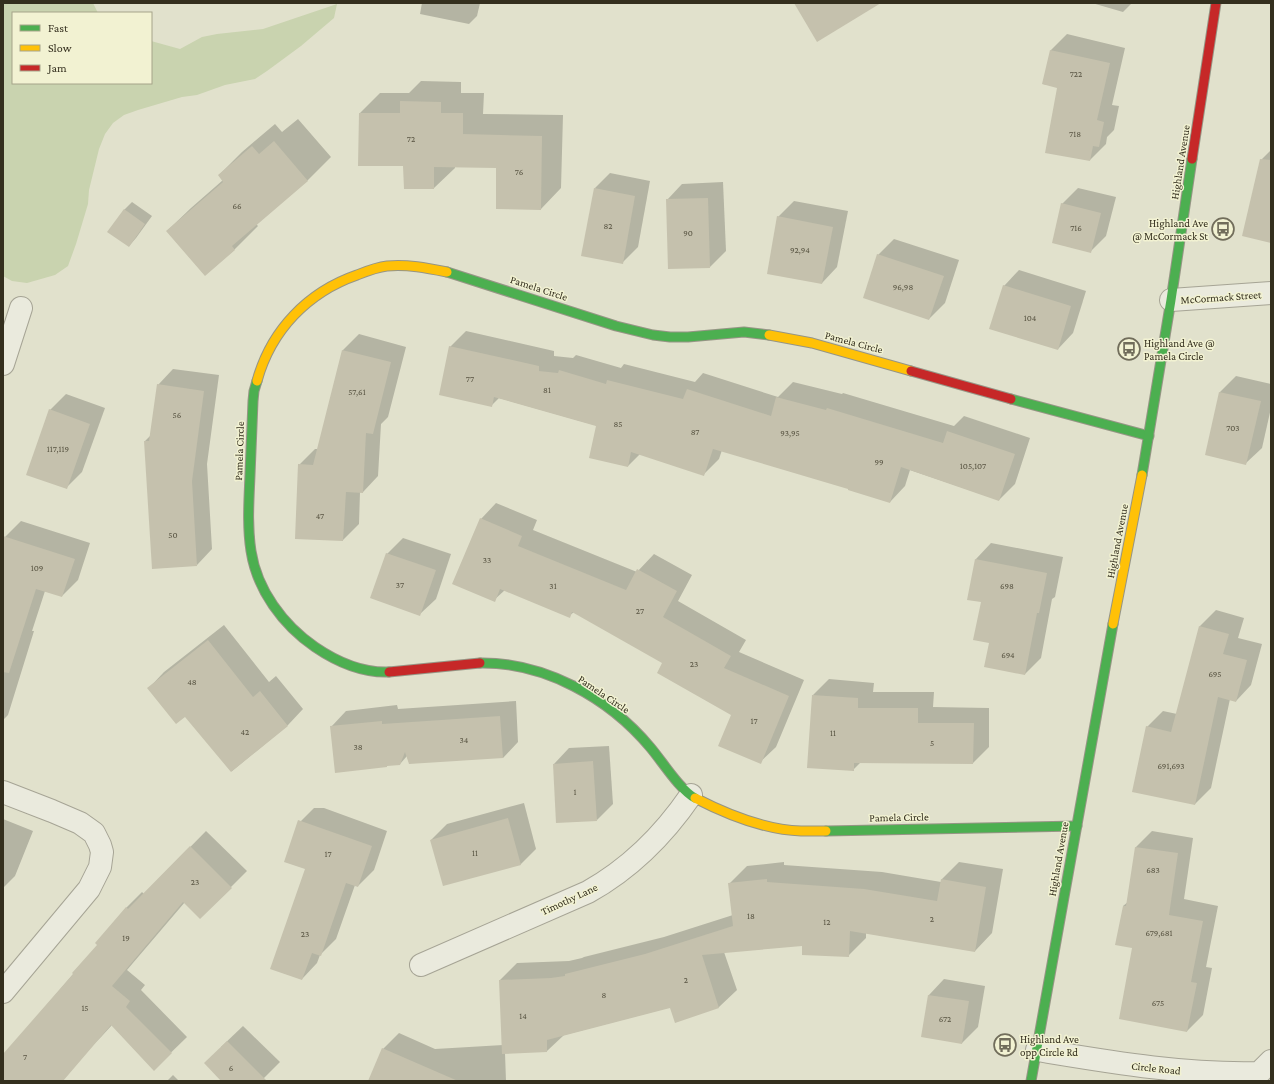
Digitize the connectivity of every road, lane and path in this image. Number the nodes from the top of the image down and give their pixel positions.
1 (1216, 3) edge
2 (1271, 293) edge
3 (1171, 300) junction
4 (21, 308) dead end
5 (3, 364) edge
6 (1149, 436) junction
7 (3, 792) edge
8 (690, 795) junction
9 (1076, 826) junction
10 (421, 965) dead end
11 (3, 992) edge
12 (1037, 1050) junction
13 (1271, 1061) edge
14 (1031, 1081) edge

1 - 3 street, Highland Avenue
2 - 3 street, McCormack Street
3 - 6 street, Highland Avenue
4 - 5 street
6 - 8 street, Pamela Circle
6 - 9 street, Highland Avenue
7 - 11 street
8 - 9 street, Pamela Circle
8 - 10 street, Timothy Lane
9 - 12 street, Highland Avenue
12 - 13 street, Circle Road
12 - 14 street, Highland Avenue

